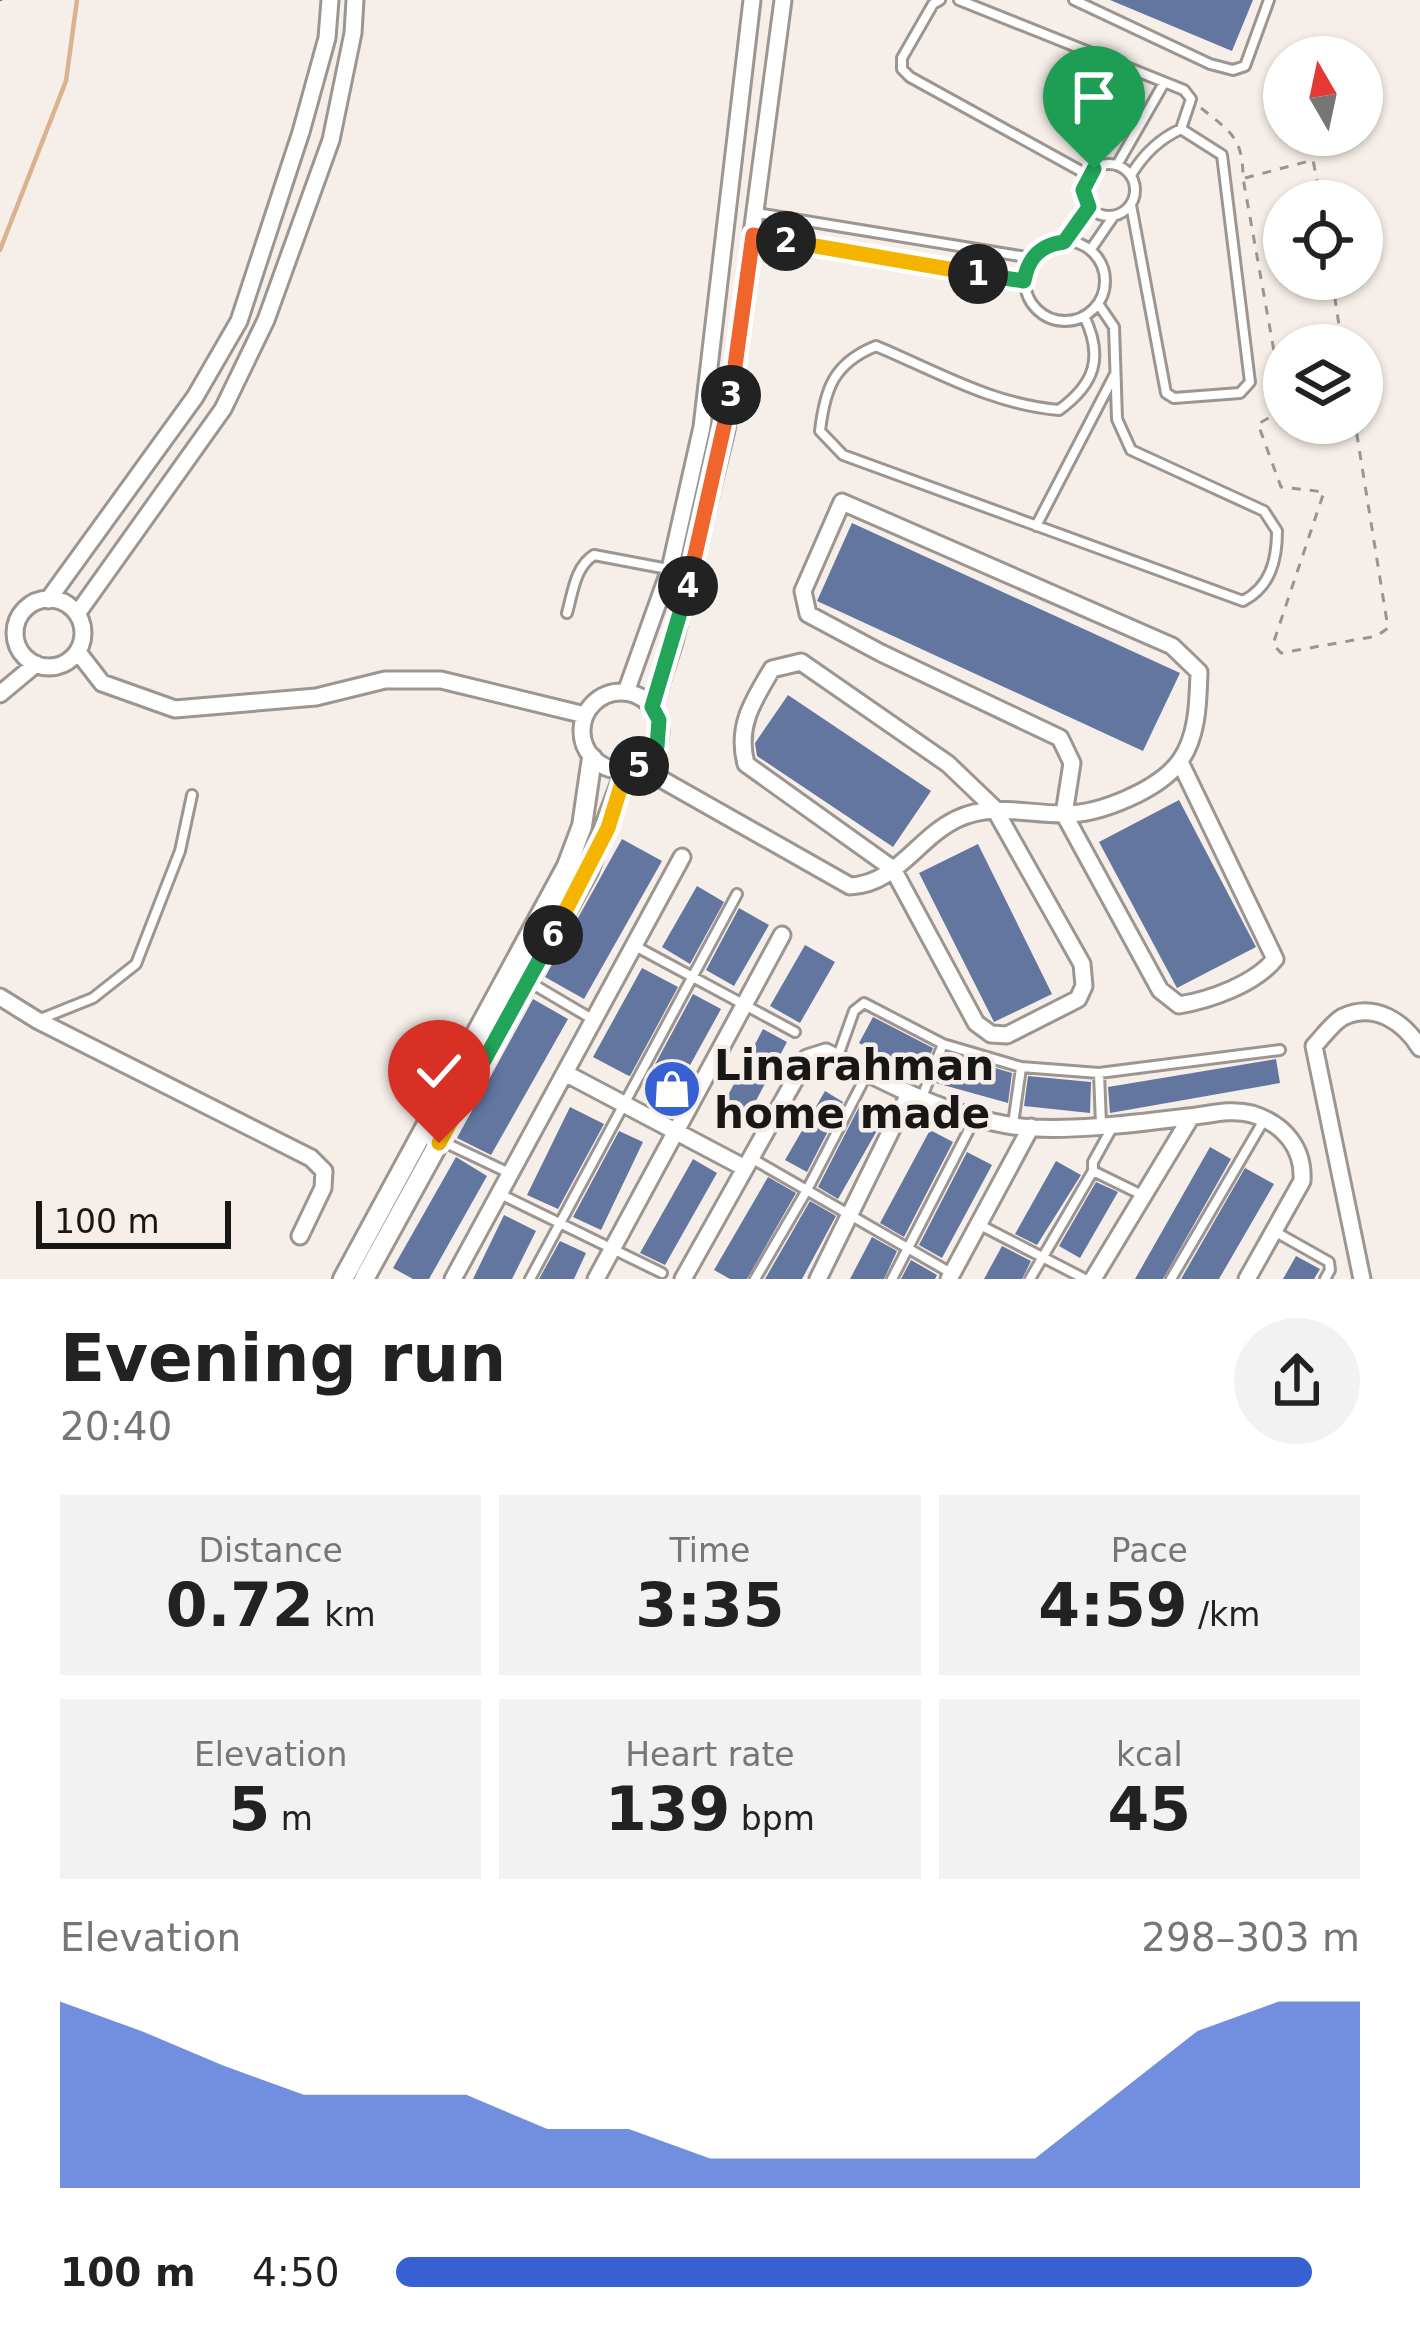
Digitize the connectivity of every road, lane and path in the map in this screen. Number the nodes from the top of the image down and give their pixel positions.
1 (330, 0) edge
2 (355, 0) edge
3 (752, 0) edge
4 (783, 0) edge
5 (940, 0) edge
6 (959, 0) edge
7 (1074, 0) edge
8 (1269, 0) edge
9 (1164, 82) junction
10 (1191, 99) junction
11 (1180, 129) junction
12 (1117, 165) junction
13 (1088, 175) junction
14 (1131, 175) junction
15 (1243, 178) junction
16 (1317, 180) edge
17 (1132, 206) junction
18 (1089, 207) junction
19 (756, 213) junction
20 (1114, 216) junction
21 (753, 235) junction
22 (1064, 242) junction
23 (1091, 250) junction
24 (1032, 258) junction
25 (1024, 281) junction
26 (1099, 305) junction
27 (1084, 316) junction
28 (1269, 324) edge
29 (1116, 373) junction
30 (1265, 444) edge
31 (1357, 444) edge
32 (1036, 526) junction
33 (670, 569) junction
34 (48, 600) junction
35 (567, 613) dead end
36 (77, 614) junction
37 (16, 639) junction
38 (78, 652) junction
39 (0, 657) edge
40 (36, 664) junction
41 (626, 692) junction
42 (0, 694) edge
43 (652, 707) junction
44 (585, 715) junction
45 (592, 758) junction
46 (1180, 762) junction
47 (632, 768) junction
48 (192, 795) dead end
49 (994, 808) junction
50 (1064, 814) junction
51 (682, 857) dead end
52 (892, 869) junction
53 (736, 894) dead end
54 (782, 934) dead end
55 (634, 945) junction
56 (692, 976) junction
57 (536, 986) dead end
58 (0, 997) edge
59 (744, 1004) junction
60 (37, 1020) junction
61 (594, 1020) junction
62 (795, 1032) dead end
63 (943, 1045) junction
64 (1420, 1048) edge
65 (1280, 1050) dead end
66 (837, 1058) junction
67 (1021, 1067) junction
68 (867, 1072) junction
69 (565, 1073) junction
70 (1099, 1073) junction
71 (915, 1096) junction
72 (624, 1104) junction
73 (1191, 1117) junction
74 (974, 1119) junction
75 (1264, 1120) junction
76 (1108, 1124) junction
77 (1012, 1126) junction
78 (1031, 1126) junction
79 (676, 1131) junction
80 (450, 1145) dead end
81 (746, 1162) junction
82 (1093, 1171) junction
83 (510, 1174) junction
84 (807, 1190) junction
85 (500, 1194) junction
86 (1144, 1196) junction
87 (851, 1216) junction
88 (560, 1223) junction
89 (979, 1224) junction
90 (1274, 1231) junction
91 (300, 1236) dead end
92 (613, 1249) junction
93 (908, 1249) junction
94 (1042, 1257) junction
95 (662, 1274) dead end
96 (951, 1276) edge
97 (687, 1277) edge
98 (343, 1279) edge
99 (364, 1279) edge
100 (453, 1279) edge
101 (530, 1279) edge
102 (596, 1279) edge
103 (755, 1279) edge
104 (818, 1279) edge
105 (892, 1279) edge
106 (1030, 1279) edge
107 (1089, 1279) edge
108 (1172, 1279) edge
109 (1247, 1279) edge
110 (1325, 1279) edge
111 (1362, 1279) edge

1 - 34 street
2 - 36 street
3 - 33 street
4 - 19 street
5 - 13 lane
6 - 9 lane
7 - 8 lane
9 - 10 lane
9 - 12 lane
10 - 11 lane
10 - 15 path
11 - 14 lane
11 - 17 lane
12 - 13 lane
12 - 14 lane
13 - 18 lane
14 - 17 lane
15 - 16 path
15 - 28 path
17 - 20 lane
18 - 20 lane
18 - 22 lane
19 - 21 street
19 - 24 lane
20 - 23 lane
21 - 25 lane
21 - 43 street
22 - 23 lane
22 - 24 lane
23 - 26 lane
24 - 25 lane
25 - 27 lane
26 - 27 lane
26 - 29 lane
27 - 32 lane
29 - 32 lane
29 - 32 lane
30 - 31 path
33 - 35 lane
33 - 41 street
34 - 36 street
34 - 37 street
36 - 38 street
37 - 39 street
37 - 40 street
38 - 40 street
38 - 44 street
40 - 42 street
41 - 43 street
41 - 44 street
43 - 47 street
44 - 45 street
45 - 47 street
45 - 98 street
46 - 50 street
46 - 50 street
46 - 50 street
47 - 52 street
47 - 99 street
48 - 60 lane
49 - 50 street
49 - 52 street
49 - 52 street
49 - 52 street
51 - 55 street
53 - 56 lane
54 - 59 street
55 - 56 lane
55 - 61 street
56 - 59 lane
56 - 72 lane
57 - 61 lane
58 - 60 street
59 - 62 lane
59 - 79 street
60 - 91 street
61 - 69 street
63 - 66 lane
63 - 67 lane
63 - 71 lane
64 - 111 street
65 - 70 lane
66 - 68 street
66 - 81 street
67 - 70 lane
67 - 77 lane
68 - 71 street
68 - 84 lane
69 - 72 street
69 - 83 street
70 - 76 lane
71 - 74 street
71 - 87 street
72 - 79 street
72 - 88 lane
73 - 75 street
73 - 76 street
73 - 86 street
74 - 77 street
74 - 93 lane
75 - 90 street
75 - 108 lane
76 - 78 street
76 - 82 lane
77 - 78 street
78 - 89 street
79 - 81 street
79 - 92 street
80 - 83 lane
81 - 84 lane
81 - 97 street
82 - 86 lane
82 - 94 lane
83 - 85 street
84 - 87 lane
84 - 103 lane
85 - 88 lane
85 - 100 street
86 - 107 street
87 - 93 lane
87 - 104 street
88 - 92 lane
88 - 101 lane
89 - 94 lane
89 - 96 street
90 - 109 street
90 - 110 lane
92 - 95 lane
92 - 102 street
93 - 96 lane
93 - 105 lane
94 - 106 lane
94 - 107 lane

